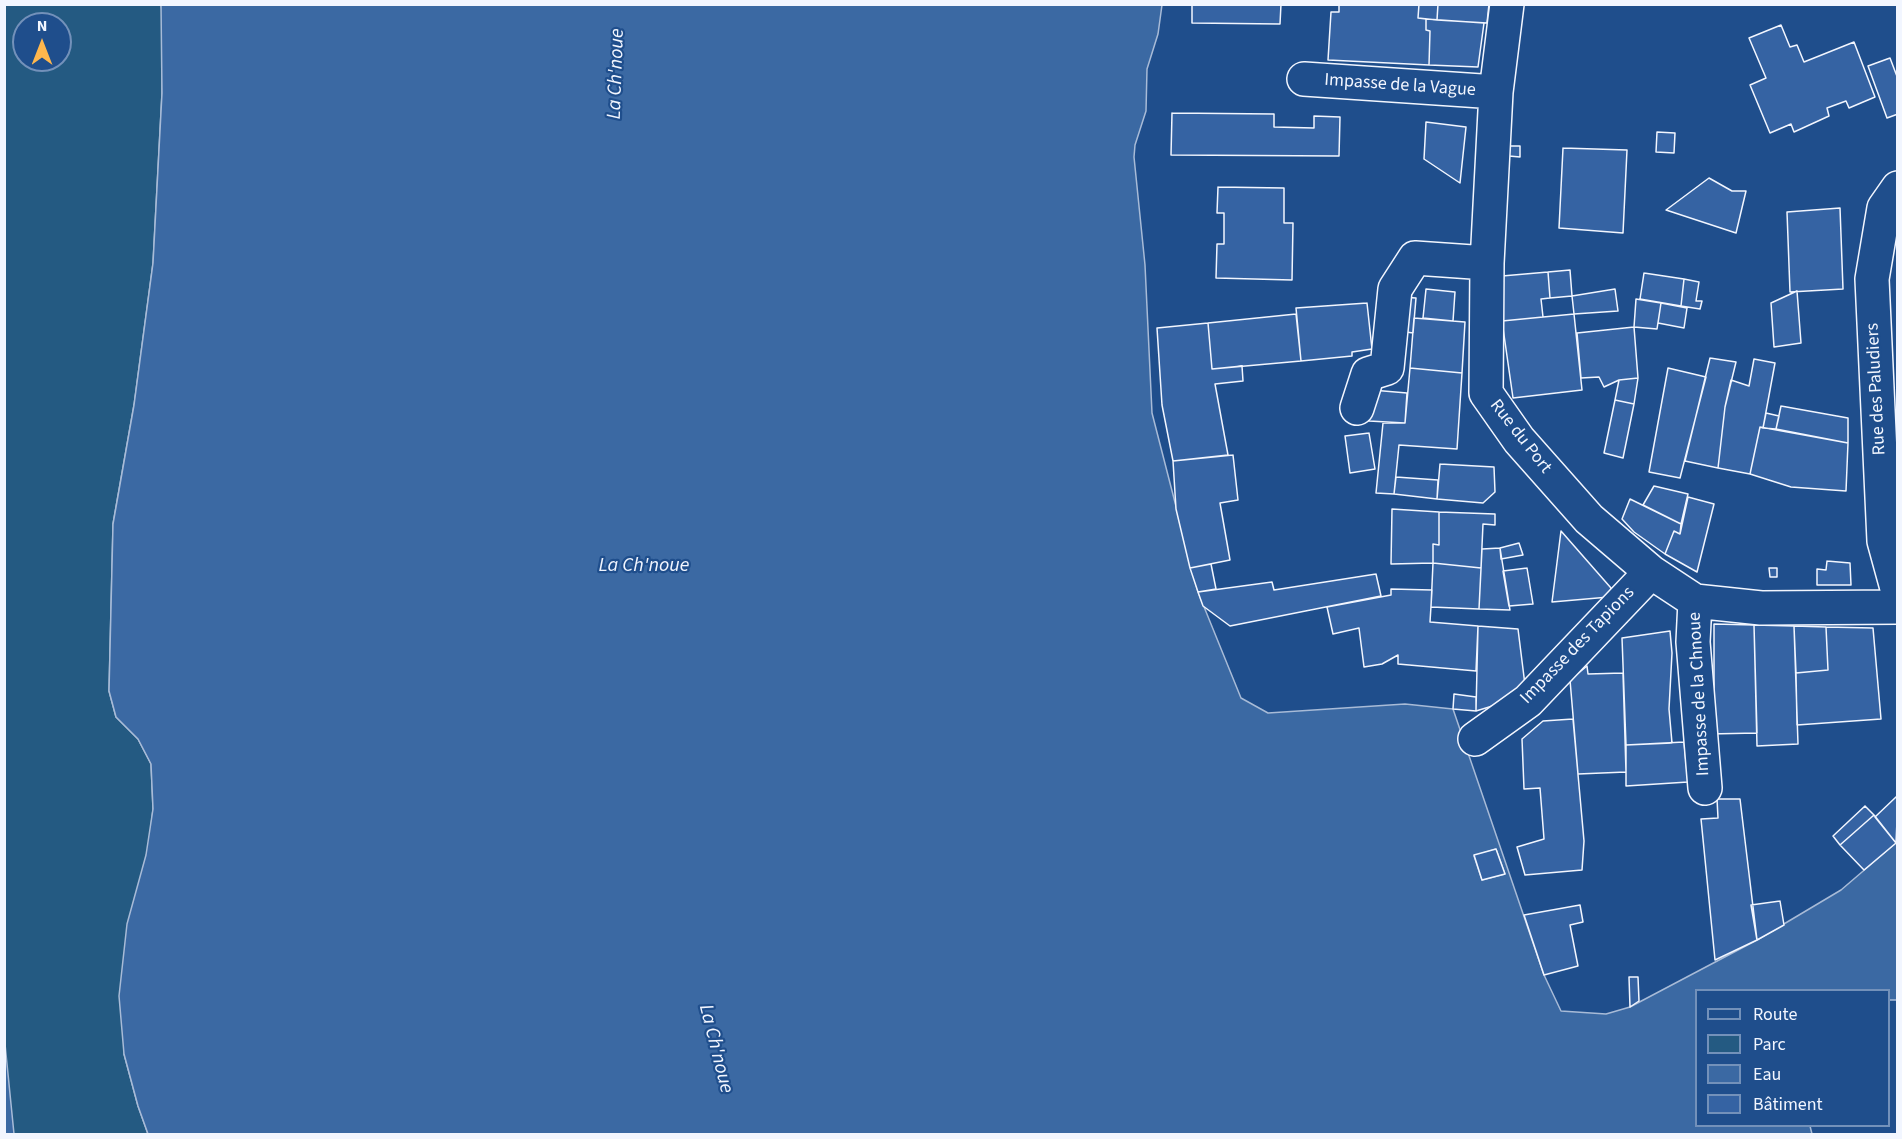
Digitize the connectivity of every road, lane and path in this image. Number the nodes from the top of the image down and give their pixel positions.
1 (1508, 4) edge
2 (1304, 79) dead end
3 (1496, 93) junction
4 (1898, 188) edge
5 (1487, 262) junction
6 (1357, 408) dead end
7 (1651, 572) junction
8 (1898, 592) edge
9 (1695, 601) junction
10 (1898, 607) edge
11 (1475, 740) dead end
12 (1705, 788) dead end

1 - 3 street, Rue du Port
2 - 3 street, Impasse de la Vague
3 - 5 street, Rue du Port
4 - 8 street, Rue des Paludiers
5 - 6 street
5 - 7 street, Rue du Port
7 - 9 street, Rue du Port
7 - 11 street, Impasse des Tapions
9 - 10 street, Rue du Port
9 - 12 street, Impasse de la Chnoue

